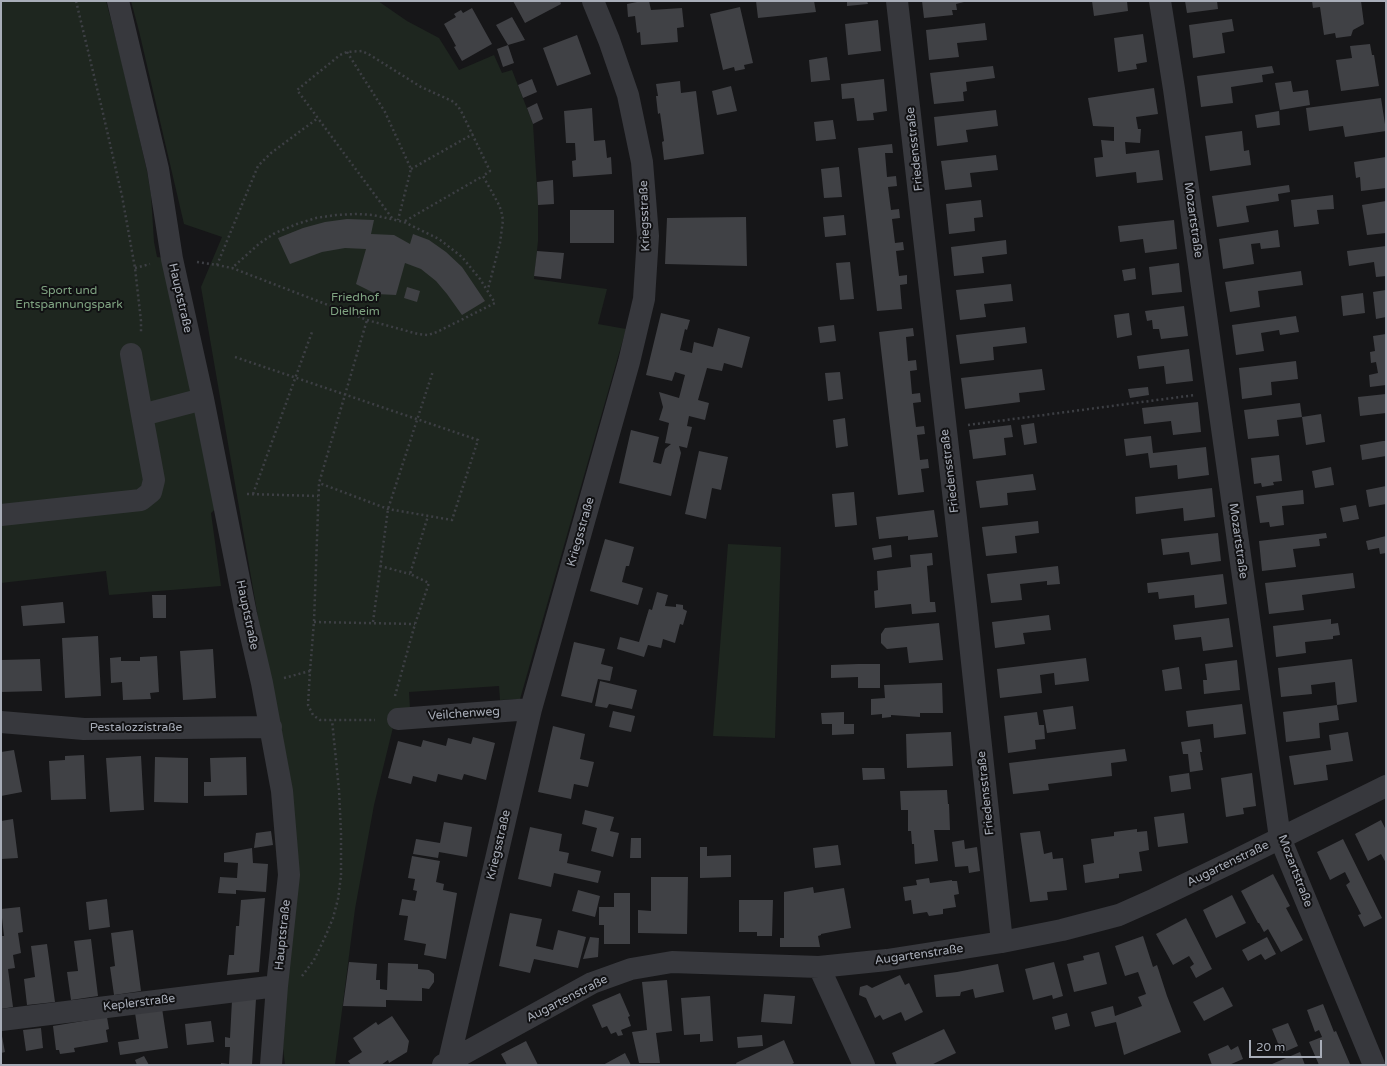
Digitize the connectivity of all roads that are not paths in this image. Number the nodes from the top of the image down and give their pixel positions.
1 (118, 1) edge
2 (592, 1) edge
3 (897, 1) edge
4 (1160, 1) edge
5 (131, 354) road end
6 (203, 399) junction
7 (142, 415) junction
8 (1, 515) edge
9 (531, 708) junction
10 (393, 719) road end
11 (1, 722) edge
12 (271, 727) junction
13 (1386, 786) edge
14 (1280, 838) junction
15 (1002, 942) junction
16 (819, 967) junction
17 (277, 986) junction
18 (1, 1020) edge
19 (446, 1064) edge
20 (272, 1065) edge
21 (864, 1065) edge
22 (1374, 1065) edge

1 - 6 street, Hauptstraße
2 - 9 street, Kriegsstraße
3 - 15 street, Friedensstraße
4 - 14 street, Mozartstraße
5 - 7 street
6 - 7 street
6 - 12 street, Hauptstraße
7 - 8 street
9 - 10 street, Veilchenweg
9 - 19 street, Kriegsstraße
11 - 12 street, Pestalozzistraße
12 - 17 street, Hauptstraße
13 - 14 street, Augartenstraße
14 - 15 street, Augartenstraße
14 - 22 street, Mozartstraße
15 - 16 street, Augartenstraße
16 - 19 street, Augartenstraße
16 - 21 street
17 - 18 street, Keplerstraße
17 - 20 street, Hauptstraße

